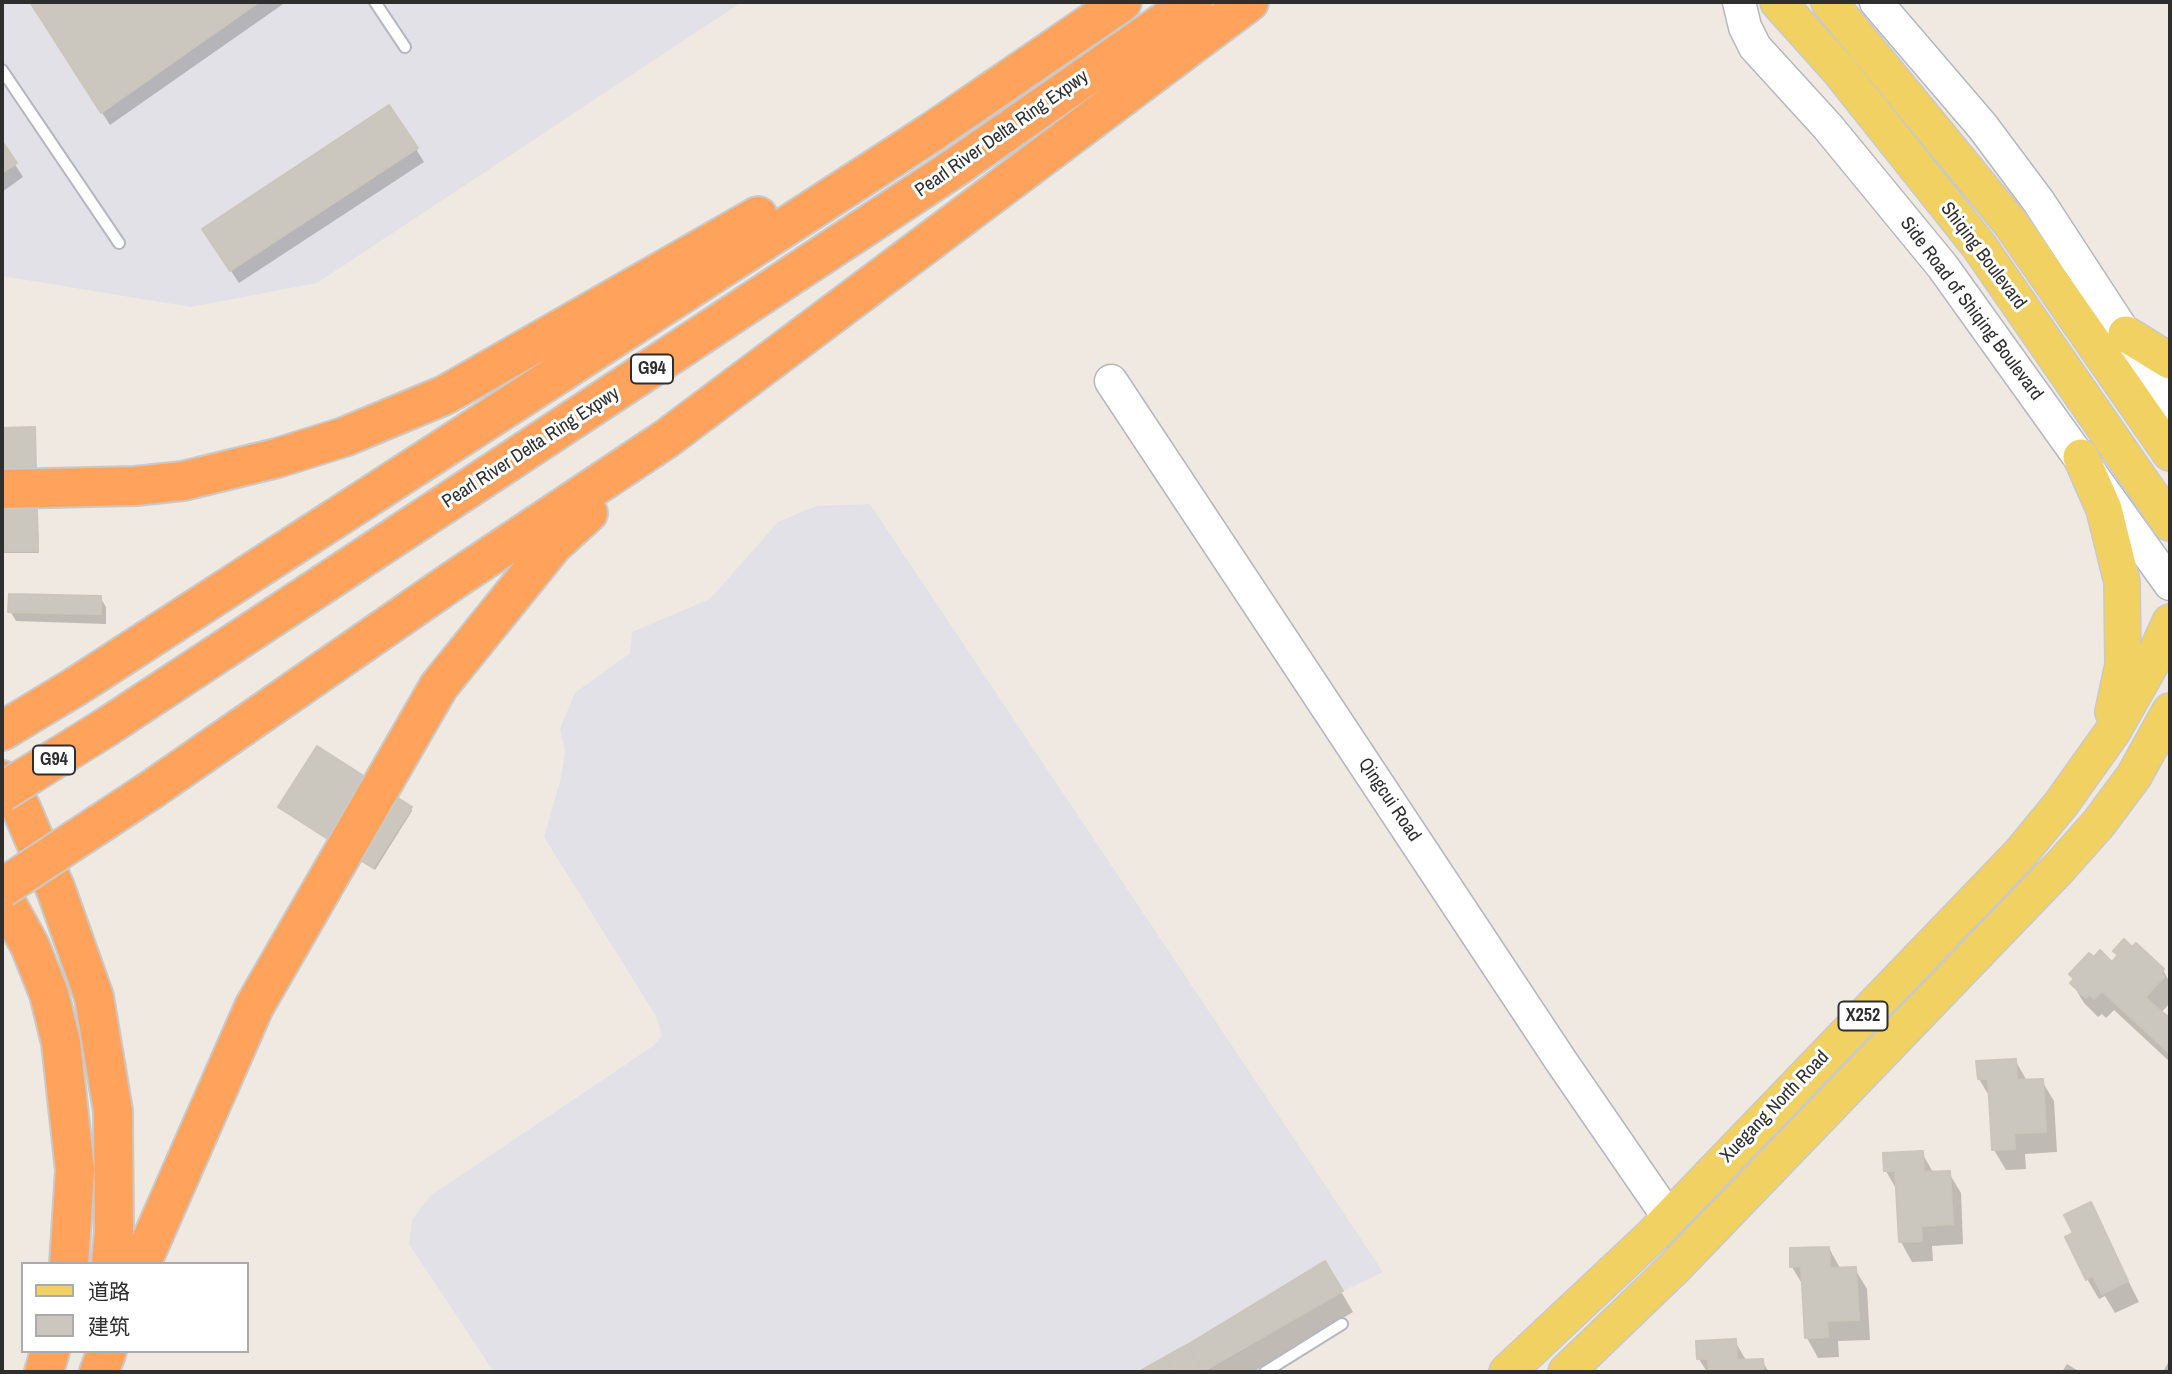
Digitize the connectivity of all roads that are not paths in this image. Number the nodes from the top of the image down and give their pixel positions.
1 (375, 2) edge
2 (1193, 2) edge
3 (1249, 2) edge
4 (1740, 2) edge
5 (1778, 2) edge
6 (1829, 2) edge
7 (1876, 2) edge
8 (1115, 7) edge
9 (405, 47) dead end
10 (2, 70) edge
11 (119, 243) dead end
12 (2126, 334) junction
13 (2170, 361) edge
14 (1111, 381) dead end
15 (2170, 403) edge
16 (666, 439) junction
17 (2170, 453) edge
18 (2081, 457) junction
19 (2, 489) edge
20 (2170, 523) edge
21 (2170, 584) edge
22 (2170, 622) edge
23 (2170, 711) edge
24 (2, 730) edge
25 (2099, 750) junction
26 (2170, 754) edge
27 (2134, 776) junction
28 (2, 780) edge
29 (2, 792) edge
30 (2, 888) edge
31 (2, 895) edge
32 (1670, 1218) junction
33 (69, 1262) edge
34 (111, 1262) edge
35 (142, 1262) edge
36 (1342, 1324) dead end
37 (49, 1353) edge
38 (101, 1353) edge
39 (106, 1353) edge
40 (44, 1372) edge
41 (96, 1372) edge
42 (1265, 1372) edge
43 (1507, 1372) edge
44 (1566, 1372) edge

1 - 9 lane
2 - 29 highway, Pearl River Delta Ring Expwy / G94, bridge
3 - 16 highway
4 - 18 main road, Side Road of Shiqing Boulevard
5 - 20 main road, Shiqing Boulevard
6 - 17 main road, Shiqing Boulevard
7 - 12 main road
8 - 19 highway
8 - 24 highway, G94
10 - 11 lane
12 - 13 main road
12 - 15 main road
14 - 32 main road, Qingcui Road
16 - 30 highway, bridge
16 - 35 highway
18 - 21 main road, Side Road of Shiqing Boulevard
18 - 25 main road
22 - 25 main road, Xuegang North Road / X252
23 - 27 main road, Xuegang North Road / X252
25 - 32 main road, Xuegang North Road / X252
26 - 27 main road
27 - 44 main road, Xuegang North Road / X252
28 - 34 highway
31 - 33 highway
32 - 43 main road, Xuegang North Road / X252
36 - 42 lane
37 - 40 highway
38 - 41 highway
39 - 41 highway

